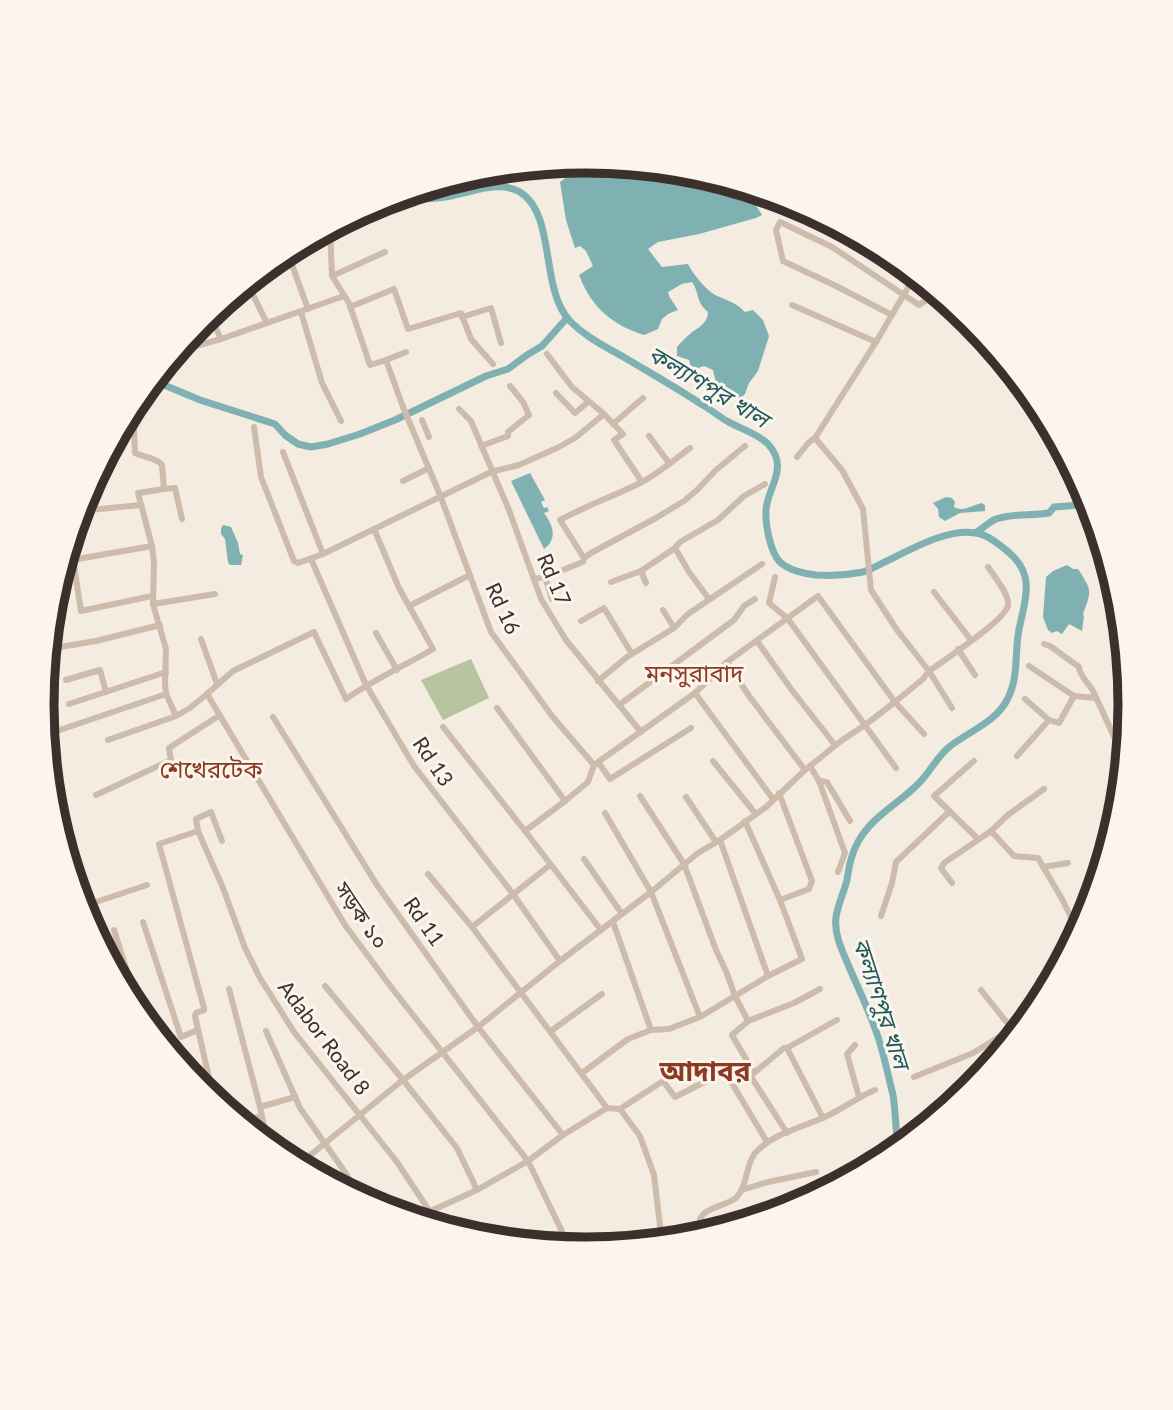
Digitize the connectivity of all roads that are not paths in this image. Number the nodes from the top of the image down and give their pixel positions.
1 (331, 238) edge
2 (385, 252) dead end
3 (290, 263) edge
4 (332, 276) junction
5 (910, 283) edge
6 (251, 292) edge
7 (902, 295) junction
8 (344, 296) junction
9 (929, 299) edge
10 (792, 305) dead end
11 (350, 307) junction
12 (304, 311) junction
13 (892, 315) junction
14 (462, 317) junction
15 (267, 323) junction
16 (214, 325) edge
17 (221, 339) junction
18 (876, 342) junction
19 (501, 343) dead end
20 (193, 347) edge
21 (406, 352) dead end
22 (547, 354) dead end
23 (386, 360) junction
24 (493, 364) dead end
25 (510, 386) dead end
26 (556, 393) dead end
27 (643, 398) dead end
28 (588, 402) junction
29 (458, 409) dead end
30 (604, 414) junction
31 (422, 420) dead end
32 (341, 421) dead end
33 (613, 424) junction
34 (134, 425) edge
35 (254, 428) dead end
36 (649, 436) dead end
37 (429, 437) dead end
38 (815, 438) junction
39 (481, 446) junction
40 (745, 446) dead end
41 (690, 448) dead end
42 (284, 452) dead end
43 (797, 457) dead end
44 (669, 463) junction
45 (429, 468) junction
46 (491, 472) junction
47 (403, 481) dead end
48 (642, 482) junction
49 (765, 484) dead end
50 (164, 489) junction
51 (440, 495) junction
52 (141, 505) junction
53 (92, 510) edge
54 (182, 519) dead end
55 (374, 529) junction
56 (152, 546) junction
57 (675, 548) junction
58 (323, 554) junction
59 (584, 558) junction
60 (74, 559) edge
61 (311, 559) junction
62 (762, 564) dead end
63 (988, 567) dead end
64 (71, 570) edge
65 (641, 571) junction
66 (470, 575) junction
67 (545, 577) junction
68 (775, 577) dead end
69 (535, 579) junction
70 (611, 582) dead end
71 (646, 583) dead end
72 (934, 592) dead end
73 (215, 594) dead end
74 (552, 599) dead end
75 (709, 599) junction
76 (755, 599) dead end
77 (153, 600) junction
78 (409, 606) junction
79 (663, 610) dead end
80 (788, 619) junction
81 (582, 621) dead end
82 (160, 625) junction
83 (674, 628) junction
84 (376, 634) dead end
85 (201, 639) dead end
86 (971, 640) junction
87 (757, 641) junction
88 (1044, 645) dead end
89 (58, 647) edge
90 (958, 649) junction
91 (632, 654) junction
92 (727, 662) junction
93 (1029, 666) dead end
94 (397, 670) junction
95 (929, 671) junction
96 (166, 672) junction
97 (975, 675) dead end
98 (66, 680) dead end
99 (598, 681) junction
100 (217, 684) junction
101 (366, 685) junction
102 (106, 692) junction
103 (695, 693) junction
104 (166, 694) junction
105 (207, 694) junction
106 (1074, 696) junction
107 (1096, 698) junction
108 (1025, 699) dead end
109 (895, 702) junction
110 (69, 704) dead end
111 (619, 705) junction
112 (497, 708) dead end
113 (952, 708) dead end
114 (220, 715) junction
115 (176, 716) junction
116 (273, 717) dead end
117 (1049, 720) junction
118 (865, 725) junction
119 (443, 727) dead end
120 (691, 728) dead end
121 (55, 732) edge
122 (641, 732) junction
123 (924, 734) dead end
124 (108, 740) dead end
125 (1118, 743) edge
126 (835, 745) junction
127 (1017, 756) dead end
128 (171, 760) junction
129 (713, 761) dead end
130 (974, 761) dead end
131 (596, 764) junction
132 (807, 768) junction
133 (896, 768) dead end
134 (179, 773) dead end
135 (819, 781) junction
136 (1044, 789) dead end
137 (779, 793) junction
138 (96, 795) dead end
139 (640, 796) dead end
140 (686, 797) dead end
141 (773, 800) junction
142 (565, 802) junction
143 (950, 811) junction
144 (605, 813) dead end
145 (755, 813) junction
146 (745, 821) junction
147 (849, 821) dead end
148 (198, 831) junction
149 (525, 831) junction
150 (991, 831) junction
151 (978, 839) junction
152 (222, 841) dead end
153 (718, 841) junction
154 (584, 859) dead end
155 (1068, 863) dead end
156 (684, 864) junction
157 (550, 865) junction
158 (1043, 867) junction
159 (838, 872) dead end
160 (428, 874) dead end
161 (952, 883) dead end
162 (147, 885) dead end
163 (651, 892) junction
164 (513, 894) junction
165 (780, 900) junction
166 (93, 903) edge
167 (622, 914) junction
168 (881, 916) dead end
169 (1073, 921) edge
170 (143, 922) dead end
171 (613, 922) junction
172 (472, 927) junction
173 (114, 930) dead end
174 (601, 930) junction
175 (561, 961) junction
176 (126, 968) joint
177 (129, 975) edge
178 (768, 976) junction
179 (325, 986) dead end
180 (229, 989) dead end
181 (820, 989) dead end
182 (981, 990) dead end
183 (522, 992) junction
184 (603, 994) dead end
185 (735, 996) junction
186 (700, 1017) junction
187 (837, 1020) dead end
188 (748, 1021) junction
189 (1011, 1026) edge
190 (478, 1027) junction
191 (198, 1030) junction
192 (651, 1030) junction
193 (266, 1031) dead end
194 (551, 1031) junction
195 (1002, 1038) edge
196 (855, 1045) dead end
197 (787, 1048) junction
198 (441, 1052) junction
199 (751, 1072) junction
200 (582, 1073) junction
201 (914, 1077) dead end
202 (403, 1080) junction
203 (730, 1080) junction
204 (210, 1081) edge
205 (875, 1090) dead end
206 (295, 1097) junction
207 (859, 1097) junction
208 (260, 1107) junction
209 (607, 1108) junction
210 (620, 1109) junction
211 (360, 1115) junction
212 (262, 1116) junction
213 (252, 1118) edge
214 (823, 1118) junction
215 (265, 1129) edge
216 (787, 1133) junction
217 (563, 1135) junction
218 (767, 1142) junction
219 (325, 1143) junction
220 (307, 1158) edge
221 (528, 1161) junction
222 (816, 1172) dead end
223 (349, 1181) edge
224 (742, 1190) junction
225 (477, 1191) junction
226 (430, 1212) joint
227 (700, 1225) edge
228 (661, 1232) edge
229 (564, 1236) edge

1 - 4 street
2 - 4 street
3 - 12 street
4 - 8 street
5 - 7 street
6 - 15 street
7 - 9 street
7 - 13 street
7 - 13 street
8 - 11 street
8 - 12 street
10 - 18 street
11 - 14 street
11 - 23 street
12 - 15 street
12 - 32 street
13 - 18 street
14 - 19 street
14 - 24 street
15 - 17 street
16 - 17 street
17 - 20 street
18 - 38 street
21 - 23 street
22 - 28 street
23 - 45 street, Rd 16
25 - 39 street
26 - 28 street
27 - 33 street
28 - 30 street
29 - 39 street, Rd 17
30 - 33 street
30 - 46 street
31 - 37 street
33 - 48 street
34 - 50 street
35 - 61 street
36 - 44 street
38 - 43 street
38 - 95 street
39 - 46 street, Rd 17
40 - 59 street
41 - 44 street
42 - 58 street
44 - 48 street
45 - 47 street
45 - 51 street, Rd 16
46 - 51 street
46 - 69 street, Rd 17
48 - 59 street
49 - 57 street
50 - 52 street
50 - 54 street
51 - 55 street
51 - 66 street, Rd 16
52 - 53 street
52 - 56 street
55 - 58 street
55 - 78 street
56 - 60 street
56 - 77 street
57 - 65 street
57 - 75 street
58 - 61 street
59 - 67 street
61 - 101 street, Rd 13
62 - 75 street
63 - 86 street
64 - 77 street
65 - 70 street
65 - 71 street
66 - 78 street
66 - 131 street, Rd 16
67 - 69 street
67 - 74 street
68 - 80 street
69 - 99 street, Rd 17
72 - 86 street
73 - 77 street
75 - 83 street
76 - 111 street
77 - 82 street
78 - 94 street
79 - 83 street
80 - 87 street
80 - 109 street
80 - 118 street
81 - 91 street
82 - 89 street
82 - 96 street
83 - 91 street
84 - 94 street
85 - 100 street
86 - 90 street
87 - 92 street
87 - 126 street
88 - 107 street
90 - 95 street
90 - 97 street
91 - 99 street
92 - 103 street
92 - 132 street
93 - 106 street
94 - 101 street
95 - 109 street
95 - 113 street
96 - 102 street
96 - 104 street
98 - 102 street
99 - 111 street, Rd 17
100 - 101 street
100 - 105 street
101 - 164 street, Rd 13
102 - 110 street
103 - 122 street
103 - 141 street
104 - 115 street
104 - 121 street
105 - 114 street, সড়ক ১০
105 - 115 street
106 - 107 street
106 - 117 street
107 - 125 street
108 - 117 street
109 - 118 street
109 - 123 street
111 - 122 street, Rd 17
112 - 142 street
114 - 128 street
114 - 198 street, সড়ক ১০
115 - 124 street
116 - 190 street, Rd 11
117 - 127 street
118 - 126 street
118 - 133 street
119 - 149 street
120 - 131 street
122 - 131 street
126 - 132 street
128 - 134 street
128 - 138 street
129 - 145 street
130 - 143 street
131 - 142 street
132 - 135 street
132 - 137 street
135 - 147 street
135 - 159 street
136 - 150 street
137 - 141 street
137 - 165 street
139 - 156 street
140 - 153 street
141 - 145 street
142 - 149 street
143 - 151 street
143 - 168 street
144 - 163 street
145 - 146 street
146 - 153 street
146 - 165 street
148 - 152 street
148 - 191 street
148 - 211 street, Adabor Road 8
149 - 157 street
150 - 151 street
150 - 158 street
151 - 161 street
153 - 156 street
153 - 178 street
154 - 167 street
155 - 158 street
156 - 163 street
156 - 185 street
157 - 164 street
157 - 174 street
158 - 169 street
160 - 172 street
162 - 166 street
163 - 167 street
163 - 186 street
164 - 172 street
164 - 175 street, Rd 13
165 - 178 street
167 - 171 street
170 - 191 street
171 - 174 street
171 - 192 street
172 - 183 street
173 - 176 street
174 - 175 street
175 - 183 street
176 - 177 street
178 - 185 street
179 - 202 street
180 - 208 street
181 - 188 street
182 - 189 street
183 - 190 street
183 - 194 street
184 - 194 street
185 - 186 street
185 - 188 street
186 - 192 street
187 - 197 street
188 - 199 street
190 - 198 street
190 - 217 street, Rd 11
191 - 204 street
192 - 200 street
193 - 206 street
194 - 200 street
195 - 201 street
196 - 207 street
197 - 199 street
197 - 214 street
198 - 202 street
198 - 221 street, সড়ক ১০
199 - 203 street
199 - 216 street
200 - 209 street
202 - 211 street
202 - 225 street
203 - 210 street
203 - 218 street
205 - 207 street
206 - 208 street
206 - 219 street
207 - 214 street
208 - 212 street
209 - 210 street
209 - 217 street
210 - 228 street
211 - 219 street
211 - 226 street, Adabor Road 8
212 - 213 street
212 - 215 street
214 - 216 street
216 - 218 street
217 - 221 street
218 - 224 street
219 - 220 street
219 - 223 street
221 - 225 street
221 - 229 street, সড়ক ১০
222 - 224 street
224 - 227 street
225 - 226 street

